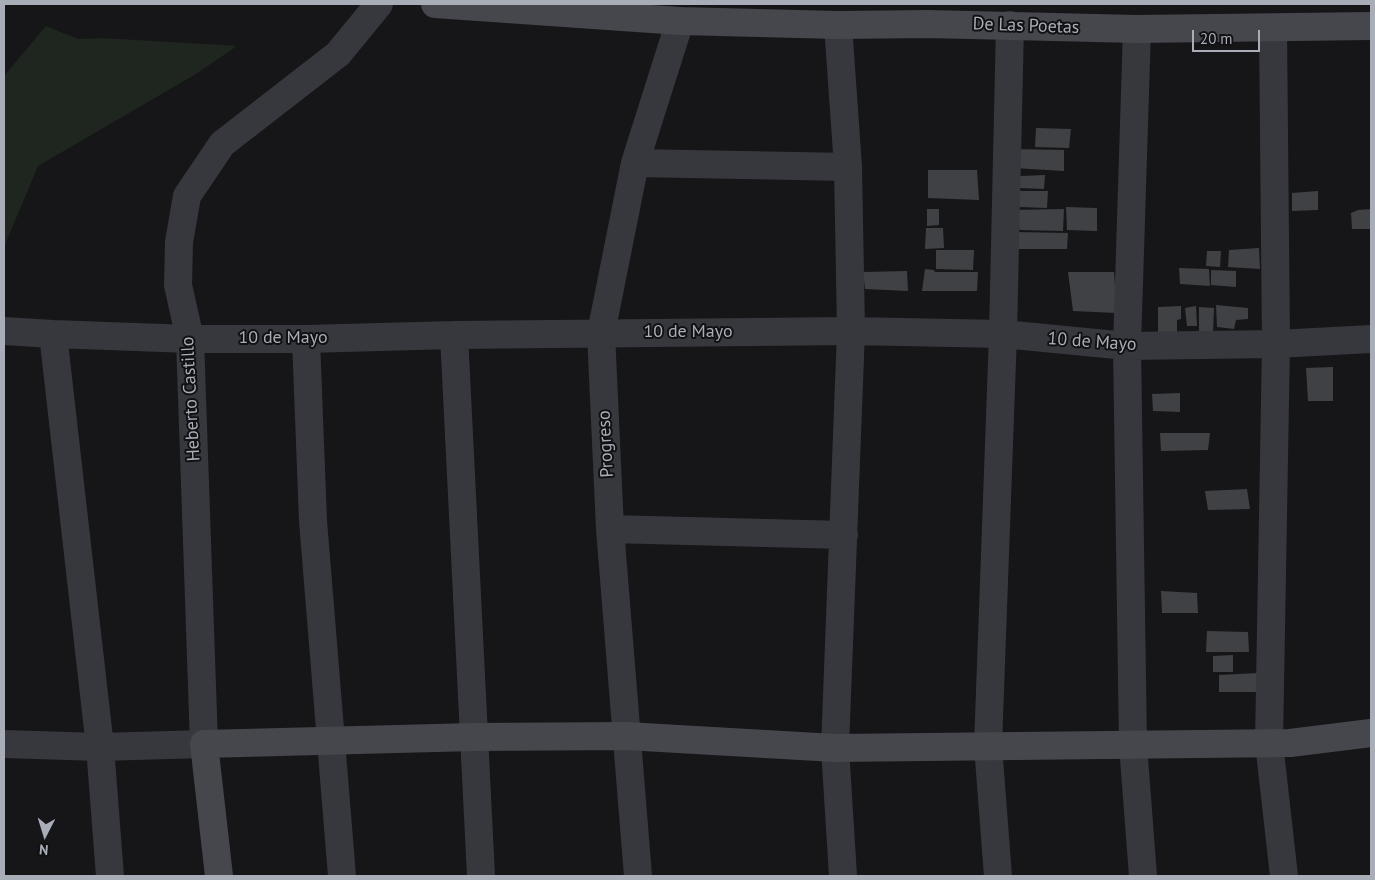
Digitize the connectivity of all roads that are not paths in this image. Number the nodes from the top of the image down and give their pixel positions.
1 (379, 4) edge
2 (435, 4) edge
3 (680, 21) junction
4 (838, 25) junction
5 (1010, 25) junction
6 (1371, 26) edge
7 (1273, 28) junction
8 (1137, 29) junction
9 (635, 163) junction
10 (848, 167) junction
11 (4, 330) edge
12 (851, 331) junction
13 (601, 333) junction
14 (53, 334) junction
15 (1002, 334) junction
16 (454, 335) junction
17 (190, 339) junction
18 (306, 339) junction
19 (1371, 339) edge
20 (1276, 344) junction
21 (1127, 346) junction
22 (610, 529) junction
23 (844, 535) junction
24 (1371, 733) edge
25 (626, 736) junction
26 (474, 737) junction
27 (331, 740) junction
28 (4, 744) edge
29 (204, 744) junction
30 (1269, 744) junction
31 (1132, 745) junction
32 (988, 746) junction
33 (100, 747) junction
34 (835, 748) junction
35 (110, 876) edge
36 (220, 876) edge
37 (342, 876) edge
38 (481, 876) edge
39 (638, 876) edge
40 (843, 876) edge
41 (998, 876) edge
42 (1143, 876) edge
43 (1284, 876) edge

1 - 17 street, Heberto Castillo
2 - 3 street, De Las Poetas
3 - 4 street, De Las Poetas
3 - 9 street, Progreso
4 - 5 street, De Las Poetas
4 - 10 street
5 - 8 street, De Las Poetas
5 - 15 street
6 - 7 street, De Las Poetas
7 - 8 street, De Las Poetas
7 - 20 street
8 - 21 street
9 - 10 street
9 - 13 street, Progreso
10 - 12 street
11 - 14 street, 10 de Mayo
12 - 13 street, 10 de Mayo
12 - 15 street, 10 de Mayo
12 - 23 street
13 - 16 street, 10 de Mayo
13 - 22 street, Progreso
14 - 17 street, 10 de Mayo
14 - 33 street
15 - 21 street, 10 de Mayo
15 - 32 street
16 - 18 street, 10 de Mayo
16 - 26 street
17 - 18 street, 10 de Mayo
17 - 29 street, Heberto Castillo
18 - 27 street
19 - 20 street, 10 de Mayo
20 - 21 street, 10 de Mayo
20 - 30 street
21 - 31 street
22 - 23 street
22 - 25 street, Progreso
23 - 34 street
24 - 30 street
25 - 26 street
25 - 34 street
25 - 39 street, Progreso
26 - 27 street
26 - 38 street
27 - 29 street
27 - 37 street
28 - 33 street
29 - 33 street
29 - 36 street, Heberto Castillo
30 - 31 street
30 - 43 street
31 - 32 street
31 - 42 street
32 - 34 street
32 - 41 street
33 - 35 street
34 - 40 street

